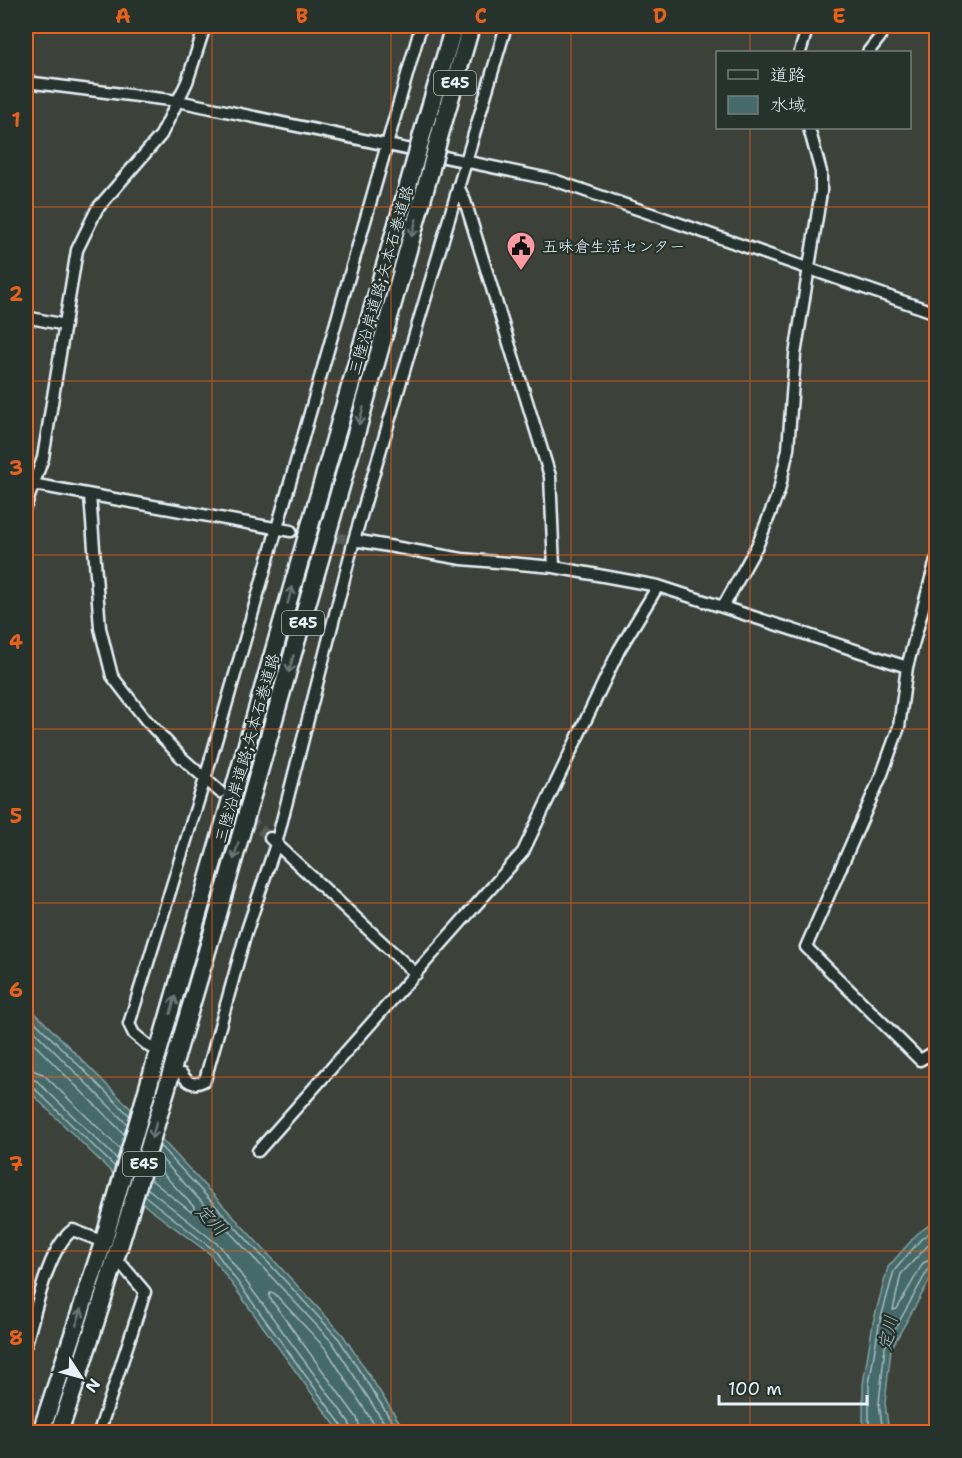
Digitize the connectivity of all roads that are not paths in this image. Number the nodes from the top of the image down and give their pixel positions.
1 (205, 26) edge
2 (421, 26) edge
3 (454, 26) edge
4 (471, 26) edge
5 (506, 26) edge
6 (808, 26) edge
7 (880, 37) dead end
8 (800, 51) edge
9 (869, 51) edge
10 (26, 82) edge
11 (178, 101) junction
12 (810, 129) edge
13 (388, 144) junction
14 (465, 160) junction
15 (458, 186) junction
16 (807, 269) junction
17 (936, 313) edge
18 (26, 317) edge
19 (65, 325) junction
20 (31, 483) edge
21 (90, 495) junction
22 (26, 505) edge
23 (276, 528) junction
24 (291, 531) tunnel mouth
25 (354, 540) junction
26 (936, 560) edge
27 (554, 567) junction
28 (658, 586) junction
29 (723, 607) junction
30 (907, 667) junction
31 (205, 779) junction
32 (220, 792) tunnel mouth
33 (273, 841) junction
34 (416, 974) junction
35 (936, 1051) edge
36 (153, 1054) junction
37 (176, 1074) junction
38 (258, 1151) dead end
39 (100, 1240) junction
40 (120, 1260) junction
41 (26, 1344) edge
42 (41, 1432) edge
43 (59, 1432) edge
44 (99, 1432) edge

1 - 11 street
2 - 13 street
36 -> 3 highway, 三陸沿岸道路;矢本石巻道路 / E45, bridge
4 -> 37 highway, 三陸沿岸道路;矢本石巻道路 / E45, bridge
5 - 14 street
6 - 8 street
7 - 9 street
10 - 11 street
11 - 13 street
11 - 19 street
12 - 16 street
13 - 14 street
13 - 23 street
14 - 15 street
14 - 16 street
15 - 25 street
15 - 27 street
16 - 17 street
16 - 29 street
18 - 19 street
19 - 20 street
20 - 21 street
20 - 22 street
21 - 23 street
21 - 31 street
23 - 24 street
23 - 31 street
25 - 27 street
25 - 33 street
26 - 30 street
27 - 28 street
28 - 29 street
28 - 34 street
29 - 30 street
30 - 35 street
31 - 32 street
31 - 36 street
33 - 34 street
33 - 37 street
34 - 38 street
36 - 39 highway, 三陸沿岸道路;矢本石巻道路 / E45
37 -> 40 highway, 三陸沿岸道路;矢本石巻道路 / E45
39 - 41 street
42 -> 39 highway, 三陸沿岸道路;矢本石巻道路 / E45
40 - 43 highway, 三陸沿岸道路;矢本石巻道路 / E45
40 - 44 street

